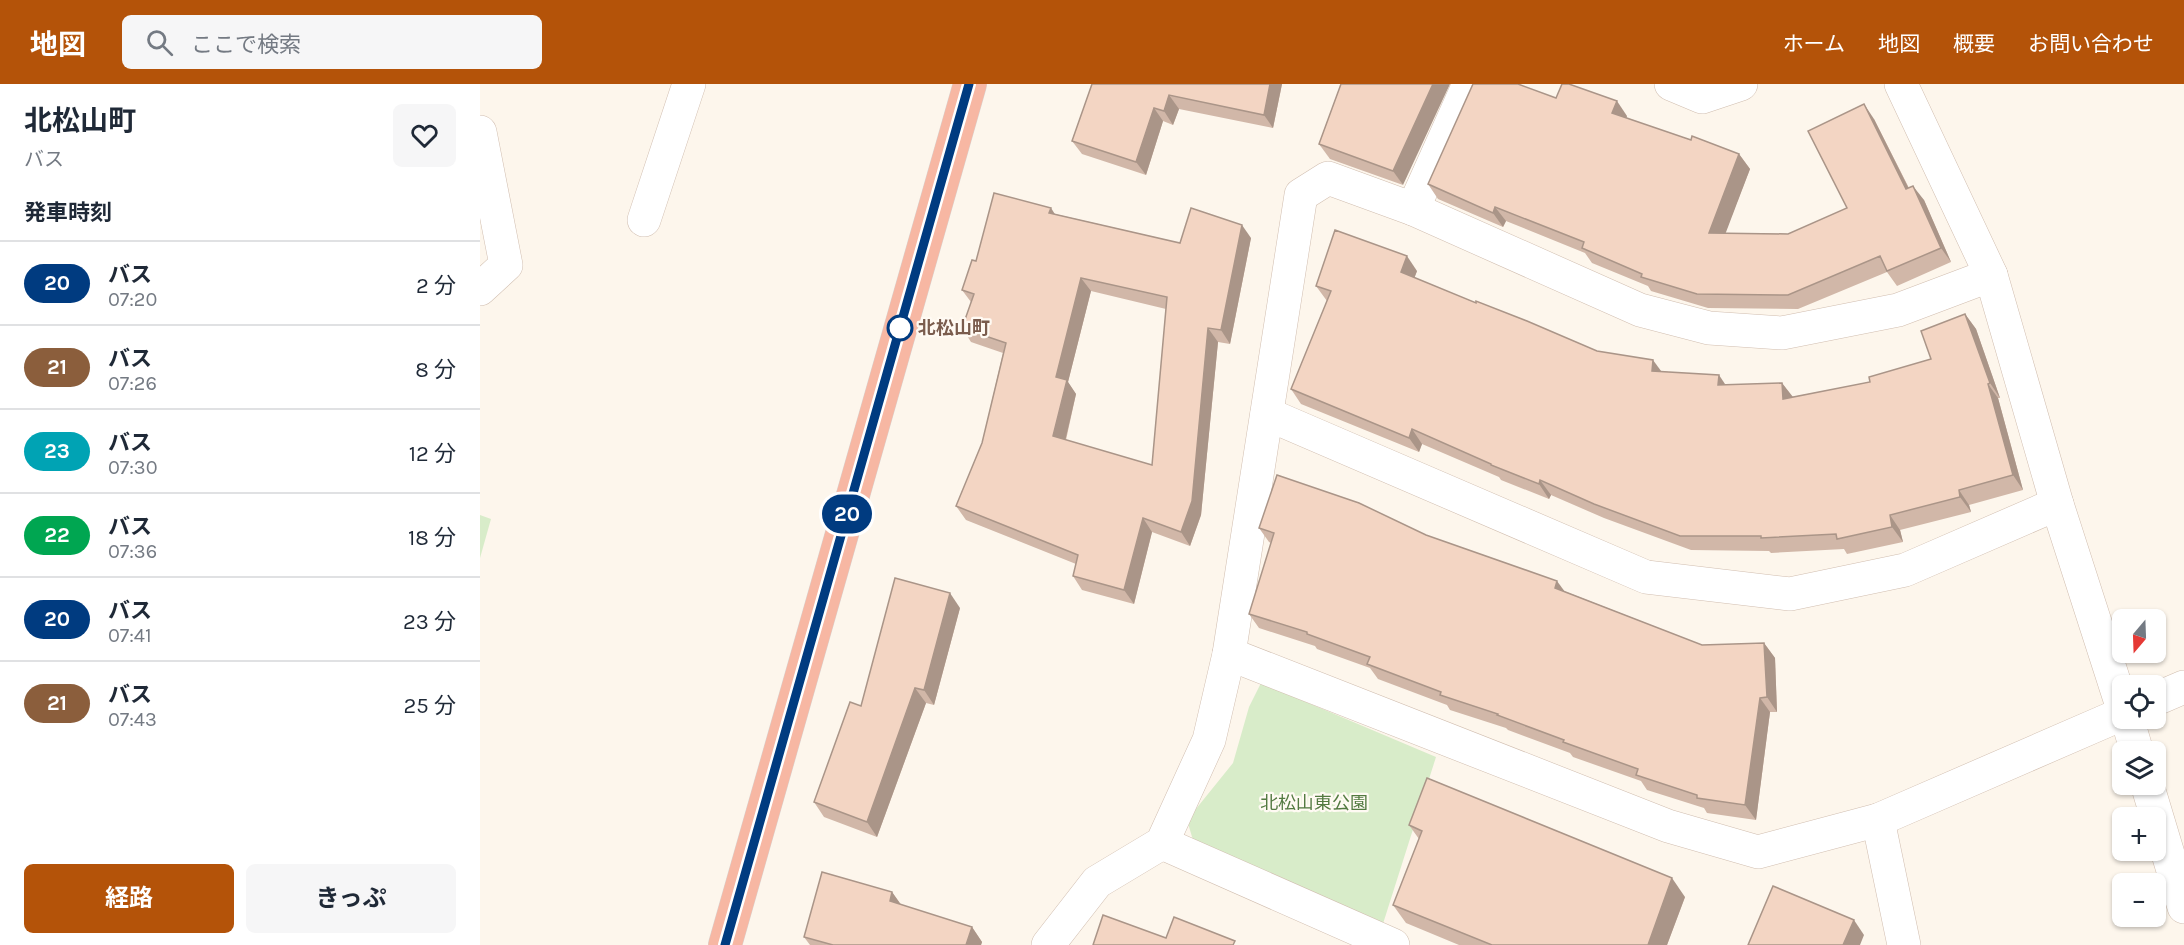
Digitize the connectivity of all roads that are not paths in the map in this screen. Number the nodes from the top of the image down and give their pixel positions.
1 (689, 84) edge
2 (969, 84) edge
3 (1469, 84) edge
4 (1671, 84) edge
5 (1741, 84) edge
6 (1901, 84) edge
7 (480, 132) edge
8 (1413, 209) junction
9 (644, 220) dead end
10 (1991, 275) junction
11 (480, 288) edge
12 (1267, 414) junction
13 (2056, 504) junction
14 (1229, 654) junction
15 (2112, 675) edge
16 (2184, 687) edge
17 (2166, 695) edge
18 (2112, 718) edge
19 (2150, 795) edge
20 (1878, 820) junction
21 (1162, 843) junction
22 (2184, 907) edge
23 (725, 945) edge
24 (1048, 945) edge
25 (1393, 945) edge
26 (1904, 945) edge

1 - 9 street
2 - 23 highway
3 - 8 street
4 - 5 street
6 - 10 street
7 - 11 street
8 - 10 street
8 - 12 street
10 - 13 street
12 - 13 street
12 - 14 street
13 - 15 street
14 - 20 street
14 - 21 street
16 - 17 street
18 - 20 street
19 - 22 street
20 - 26 street
21 - 24 street
21 - 25 street

